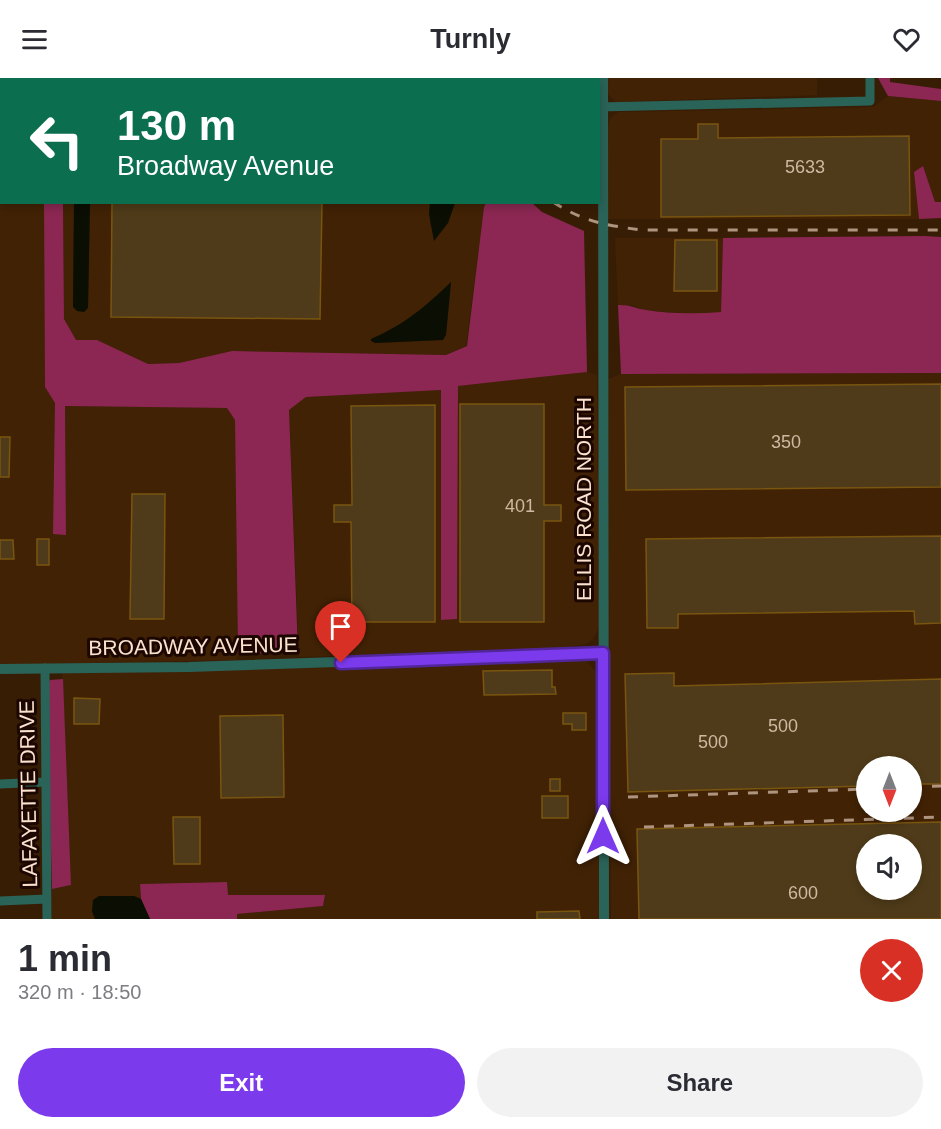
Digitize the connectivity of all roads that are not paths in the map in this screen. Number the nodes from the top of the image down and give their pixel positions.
1 (603, 78) edge
2 (870, 78) edge
3 (601, 107) edge
4 (603, 653) junction
5 (45, 668) junction
6 (0, 669) edge
7 (46, 782) junction
8 (0, 784) edge
9 (47, 899) junction
10 (0, 901) edge
11 (47, 919) edge
12 (604, 919) edge

1 - 3 street, ELLIS ROAD NORTH
2 - 3 street
3 - 4 street, ELLIS ROAD NORTH
4 - 5 street, BROADWAY AVENUE
4 - 12 street, ELLIS ROAD NORTH
5 - 6 street, BROADWAY AVENUE
5 - 7 street, LAFAYETTE DRIVE
7 - 8 street
7 - 9 street, LAFAYETTE DRIVE
9 - 10 street
9 - 11 street, LAFAYETTE DRIVE

